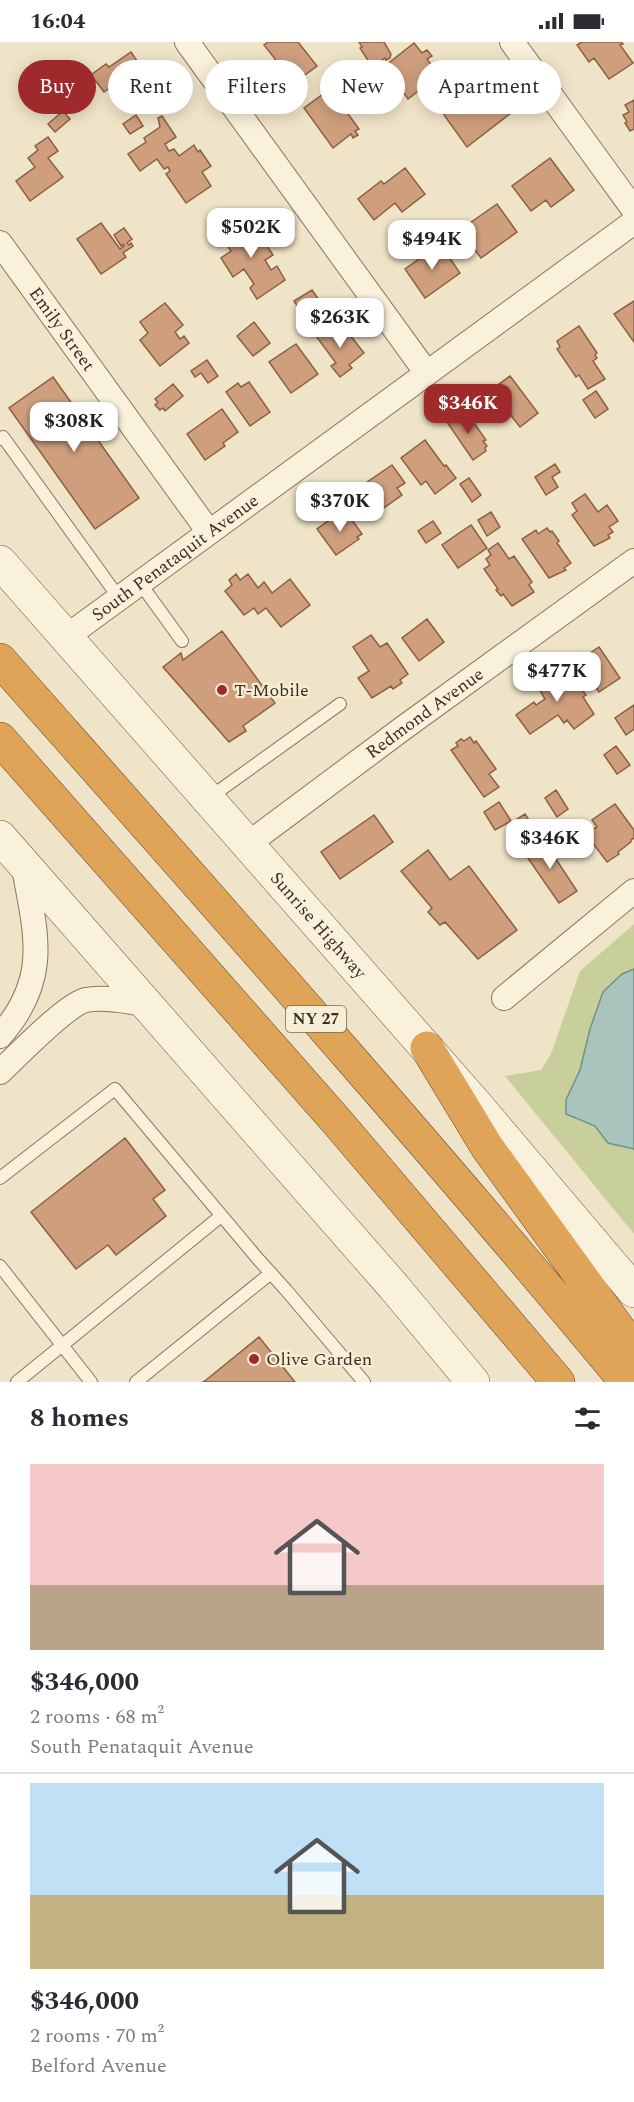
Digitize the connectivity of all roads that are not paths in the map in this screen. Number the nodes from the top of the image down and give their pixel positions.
1 (187, 42) edge
2 (512, 42) edge
3 (634, 210) edge
4 (634, 222) edge
5 (0, 243) edge
6 (426, 372) junction
7 (0, 439) edge
8 (209, 532) junction
9 (634, 561) edge
10 (0, 562) edge
11 (140, 582) junction
12 (119, 598) junction
13 (66, 637) junction
14 (182, 641) dead end
15 (0, 660) edge
16 (340, 704) dead end
17 (0, 739) edge
18 (208, 799) junction
19 (0, 837) edge
20 (248, 844) junction
21 (23, 862) junction
22 (634, 891) edge
23 (504, 998) dead end
24 (147, 1004) junction
25 (0, 1036) edge
26 (427, 1048) junction
27 (0, 1072) edge
28 (0, 1179) edge
29 (221, 1216) junction
30 (0, 1266) edge
31 (270, 1273) junction
32 (634, 1291) edge
33 (62, 1346) junction
34 (634, 1350) edge
35 (17, 1382) edge
36 (91, 1382) edge
37 (136, 1382) edge
38 (364, 1382) edge
39 (474, 1382) edge
40 (558, 1382) edge
41 (626, 1382) edge

1 - 6 street
2 - 3 street
4 - 6 street, South Penataquit Avenue
5 - 8 street, Emily Street
6 - 8 street, South Penataquit Avenue
7 - 12 lane
8 - 11 street, South Penataquit Avenue
9 - 20 street, Redmond Avenue
10 - 13 main road, Sunrise Highway
11 - 12 street, South Penataquit Avenue
11 - 14 lane
12 - 13 street, South Penataquit Avenue
13 - 18 main road, Sunrise Highway
15 - 41 highway, NY 27
16 - 18 lane
17 - 40 highway, NY 27
18 - 20 main road, Sunrise Highway
19 - 21 main road
20 - 26 main road, Sunrise Highway
21 - 24 main road
21 - 25 street
22 - 23 street
24 - 27 street
24 - 39 main road
26 - 32 main road, Sunrise Highway
26 - 34 highway
28 - 29 lane
29 - 31 lane
29 - 33 lane
30 - 33 lane
31 - 37 lane
31 - 38 lane
33 - 35 lane
33 - 36 lane

